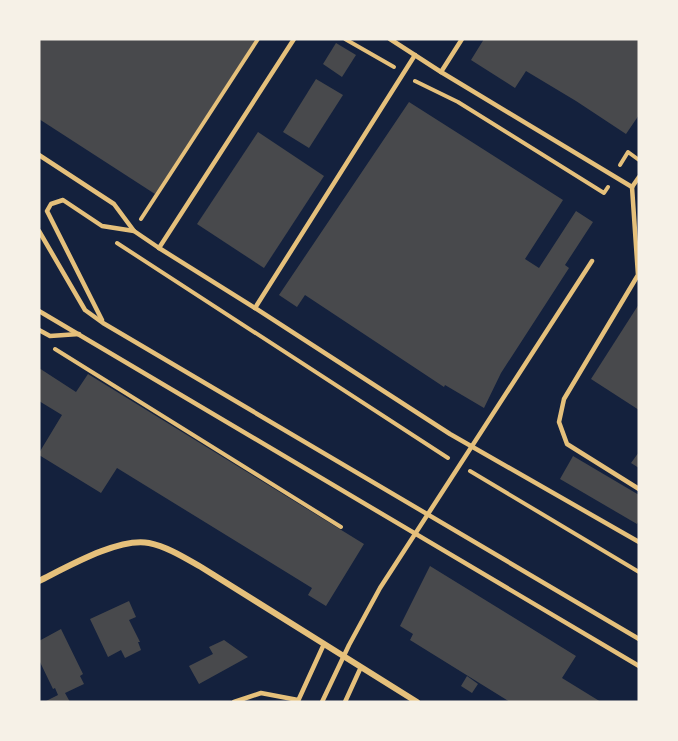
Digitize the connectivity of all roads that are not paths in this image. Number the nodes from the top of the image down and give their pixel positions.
1 (294, 39) edge
2 (390, 39) edge
3 (462, 39) edge
4 (415, 55) junction
5 (441, 72) junction
6 (39, 155) edge
7 (639, 177) edge
8 (632, 187) junction
9 (39, 231) edge
10 (134, 231) junction
11 (159, 248) junction
12 (592, 261) dead end
13 (255, 308) junction
14 (39, 311) edge
15 (103, 323) junction
16 (39, 330) edge
17 (79, 334) junction
18 (639, 489) edge
19 (639, 542) edge
20 (39, 581) edge
21 (639, 639) edge
22 (324, 644) junction
23 (639, 666) edge
24 (361, 667) junction
25 (298, 701) edge
26 (234, 702) edge
27 (322, 702) edge
28 (345, 702) edge
29 (417, 702) edge

1 - 11 lane
2 - 4 lane
3 - 5 lane
4 - 5 lane
4 - 13 lane
5 - 8 lane
6 - 10 lane
7 - 8 lane
8 - 18 lane
9 - 15 lane
10 - 11 lane
10 - 15 lane
11 - 13 lane
12 - 27 lane
13 - 19 lane
14 - 17 lane
15 - 21 lane
16 - 17 lane
17 - 23 lane
20 - 22 street
22 - 24 street
22 - 25 lane
24 - 28 lane
24 - 29 street
25 - 26 lane

